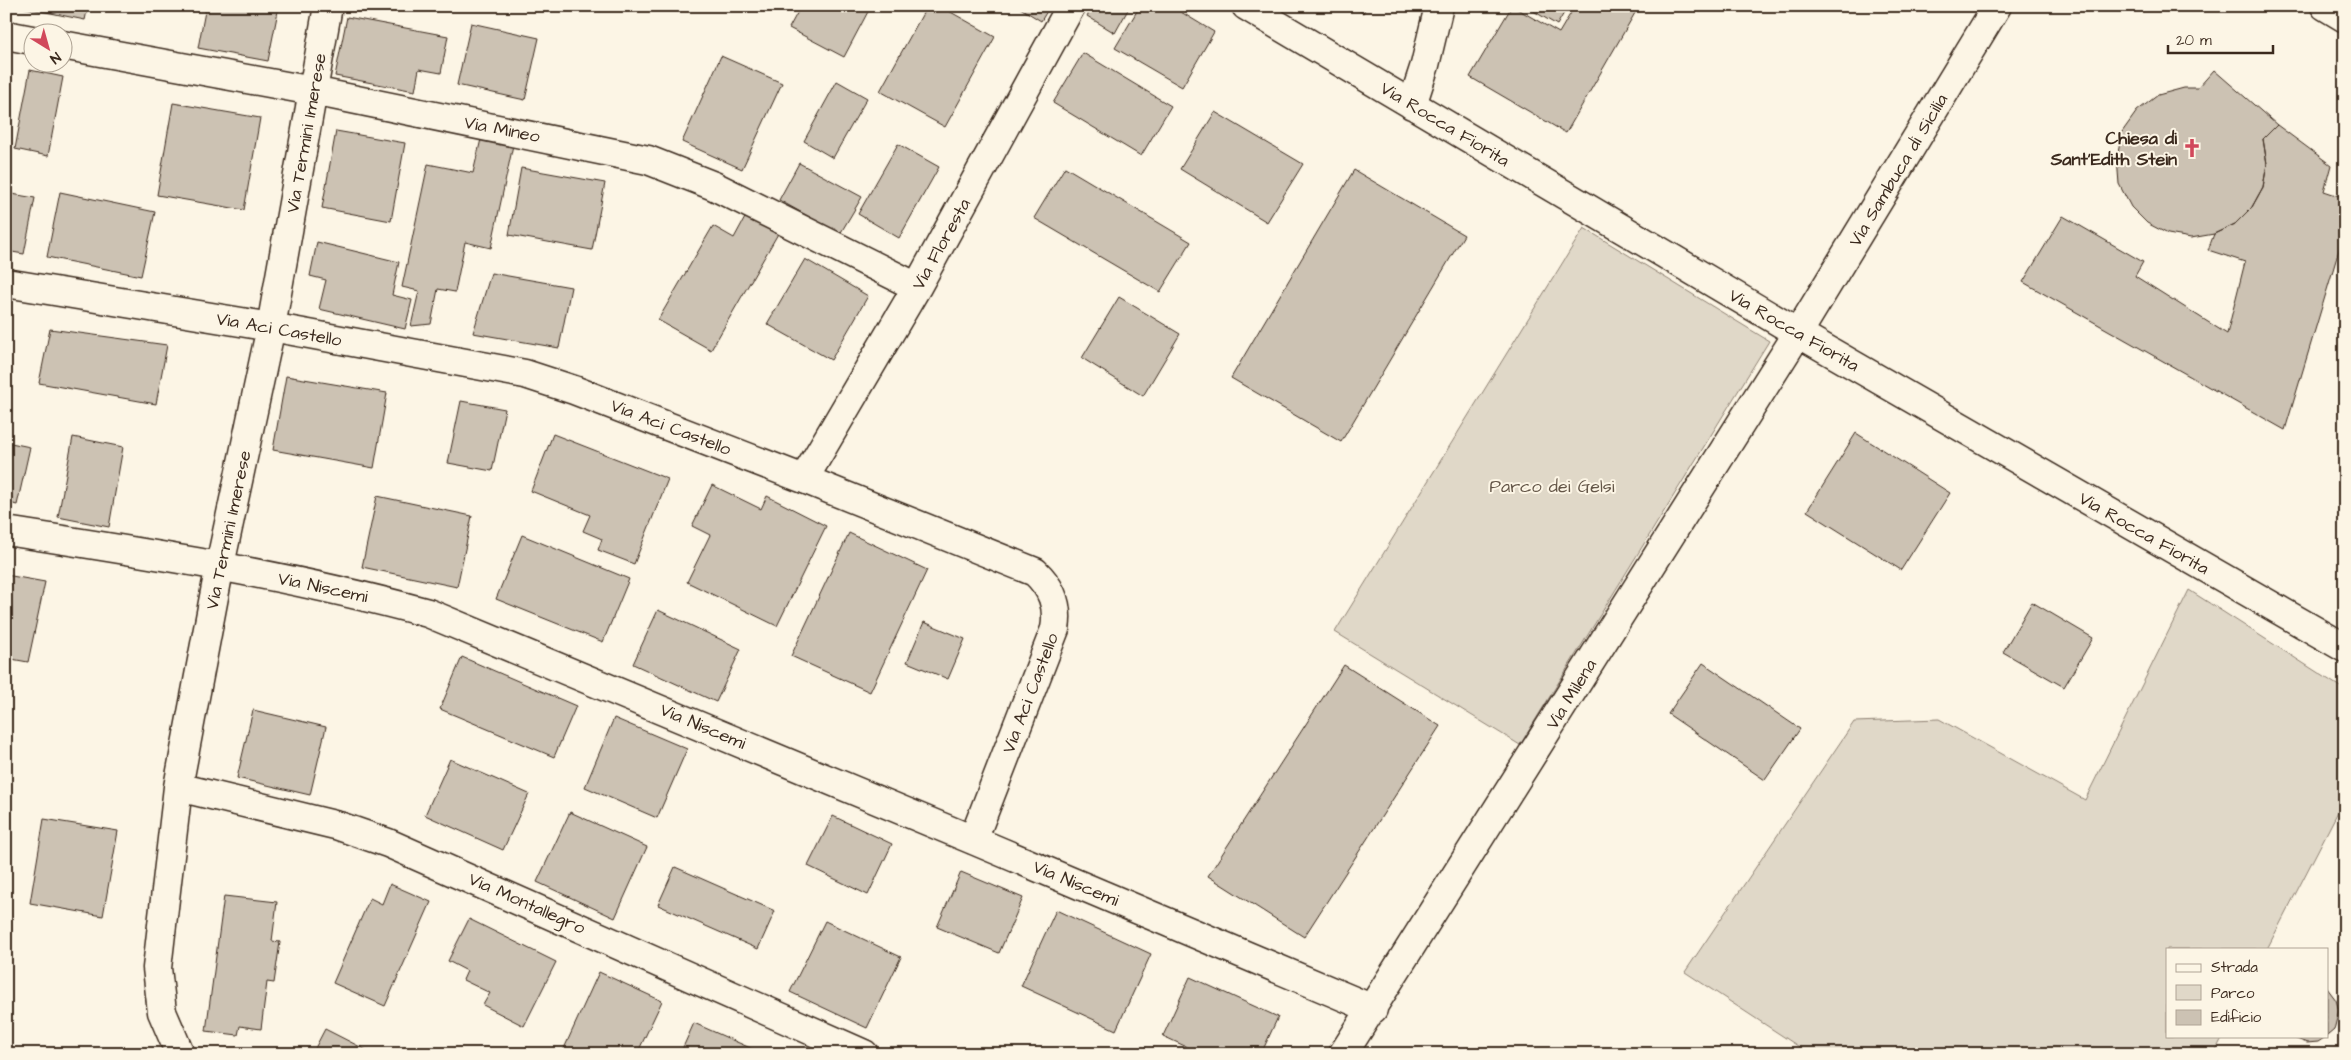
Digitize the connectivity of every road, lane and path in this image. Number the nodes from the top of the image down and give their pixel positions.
1 (328, 6) edge
2 (1071, 6) edge
3 (1246, 6) edge
4 (1440, 6) edge
5 (1997, 6) edge
6 (2325, 6) edge
7 (2345, 18) edge
8 (6, 35) edge
9 (22, 38) edge
10 (72, 48) edge
11 (313, 91) junction
12 (1412, 105) junction
13 (6, 283) edge
14 (917, 287) junction
15 (271, 327) junction
16 (1798, 333) junction
17 (804, 479) junction
18 (6, 531) edge
19 (220, 565) junction
20 (2345, 648) edge
21 (178, 787) junction
22 (974, 840) junction
23 (1373, 1009) junction
24 (180, 1054) edge
25 (864, 1054) edge
26 (1343, 1054) edge

1 - 11 street, Via Termini Imerese
2 - 14 street, Via Floresta
3 - 12 street, Via Rocca Fiorita
4 - 12 street
5 - 16 street, Via Sambuca di Sicilia
6 - 7 street
8 - 9 street
10 - 11 street, Via Mineo
11 - 14 street, Via Mineo
11 - 15 street, Via Termini Imerese
12 - 16 street, Via Rocca Fiorita
13 - 15 street, Via Aci Castello
14 - 17 street, Via Floresta
15 - 17 street, Via Aci Castello
15 - 19 street, Via Termini Imerese
16 - 20 street, Via Rocca Fiorita
16 - 23 street, Via Milena
17 - 22 street, Via Aci Castello
18 - 19 street, Via Niscemi
19 - 21 street, Via Termini Imerese
19 - 22 street, Via Niscemi
21 - 24 street, Via Termini Imerese
21 - 25 street, Via Montallegro
22 - 23 street, Via Niscemi
23 - 26 street, Via Milena

